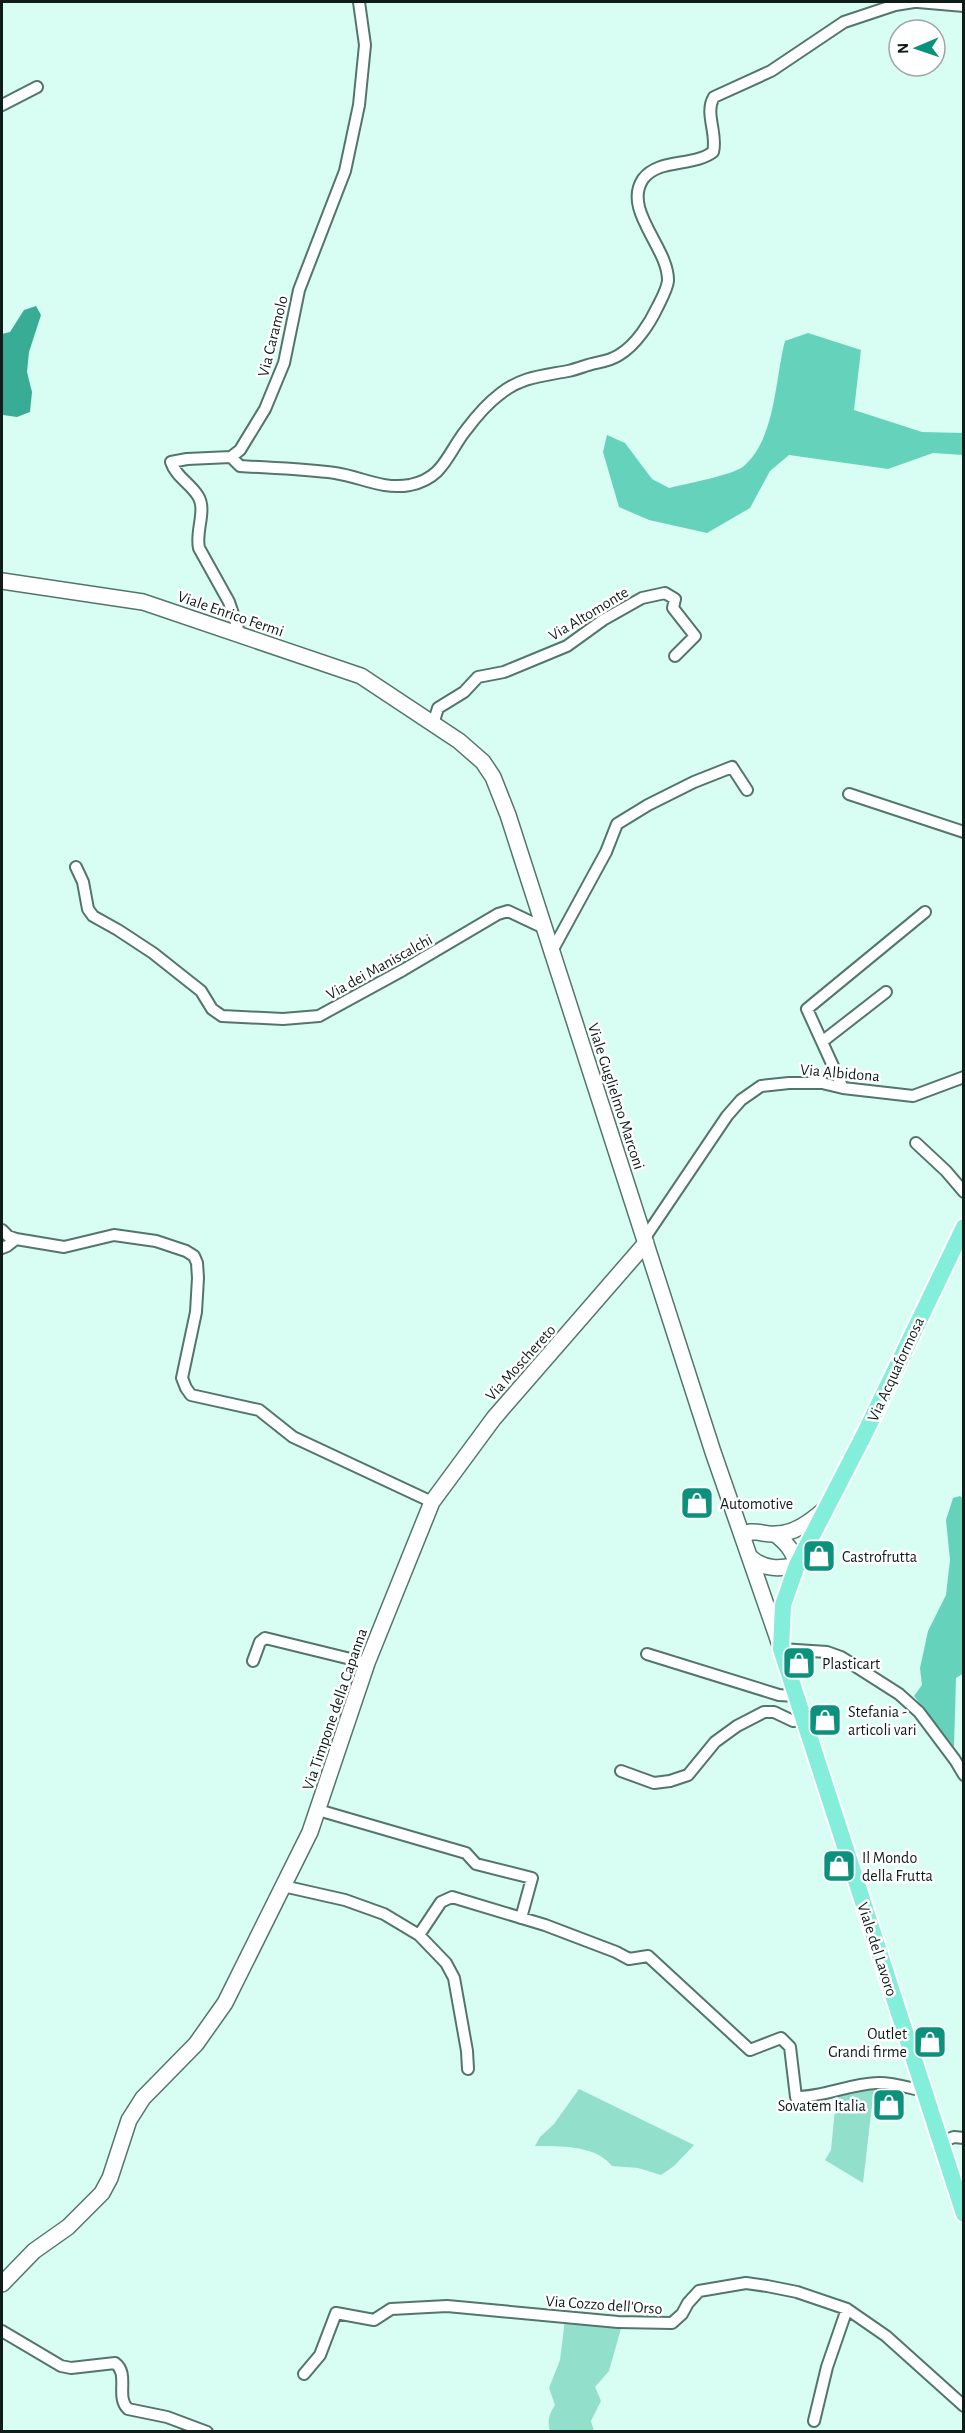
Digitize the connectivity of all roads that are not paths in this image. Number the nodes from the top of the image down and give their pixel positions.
1 (359, 2) edge
2 (916, 2) edge
3 (963, 6) edge
4 (37, 87) dead end
5 (2, 105) edge
6 (231, 457) junction
7 (2, 581) edge
8 (240, 635) junction
9 (675, 656) dead end
10 (433, 724) junction
11 (747, 790) dead end
12 (849, 794) dead end
13 (963, 832) edge
14 (76, 867) dead end
15 (925, 912) dead end
16 (544, 928) junction
17 (552, 951) junction
18 (886, 992) dead end
19 (823, 1041) junction
20 (963, 1077) edge
21 (843, 1088) junction
22 (915, 1143) dead end
23 (963, 1192) edge
24 (963, 1227) edge
25 (2, 1230) edge
26 (16, 1239) junction
27 (645, 1241) junction
28 (2, 1248) edge
29 (430, 1505) junction
30 (824, 1510) junction
31 (748, 1534) junction
32 (775, 1534) junction
33 (750, 1557) junction
34 (797, 1565) junction
35 (781, 1648) junction
36 (647, 1654) dead end
37 (253, 1661) dead end
38 (367, 1663) junction
39 (796, 1696) junction
40 (804, 1720) junction
41 (621, 1771) dead end
42 (963, 1775) edge
43 (318, 1809) junction
44 (283, 1886) junction
45 (521, 1918) junction
46 (418, 1935) junction
47 (468, 2069) dead end
48 (924, 2091) junction
49 (963, 2138) edge
50 (941, 2142) junction
51 (963, 2214) edge
52 (2, 2284) edge
53 (847, 2309) junction
54 (2, 2331) edge
55 (304, 2374) dead end
56 (963, 2406) edge
57 (814, 2421) dead end
58 (207, 2432) edge

1 - 6 street, Via Caramolo
2 - 3 street
2 - 6 street
4 - 5 street
6 - 8 street
7 - 8 main road, Viale Enrico Fermi
8 - 10 main road, Viale Enrico Fermi
9 - 10 street, Via Altomonte
10 - 16 main road, Viale Guglielmo Marconi
11 - 17 street
12 - 13 street
14 - 16 street, Via dei Maniscalchi
15 - 19 street
16 - 17 main road, Viale Guglielmo Marconi
17 - 27 main road, Viale Guglielmo Marconi
18 - 19 street
19 - 21 street
20 - 21 street, Via Albidona
21 - 27 street, Via Albidona
22 - 23 street
24 - 30 main road, Via Acquaformosa
25 - 26 street
26 - 28 street
26 - 29 street
27 - 29 main road, Via Moschereto
27 - 31 main road, Viale Guglielmo Marconi
29 - 38 main road, Via Timpone della Capanna
30 - 32 main road
30 - 34 main road, Via Acquaformosa
31 - 32 main road
31 - 33 main road, Viale Guglielmo Marconi
32 - 34 main road
33 - 34 main road
33 - 35 main road, Viale Guglielmo Marconi
34 - 35 main road, Via Acquaformosa
35 - 39 main road, Viale del Lavoro
35 - 42 street
36 - 39 street
37 - 38 street
38 - 43 main road, Via Timpone della Capanna
39 - 40 main road, Viale del Lavoro
40 - 41 street
40 - 48 main road, Viale del Lavoro
43 - 44 main road, Via Timpone della Capanna
43 - 45 street
44 - 46 street
44 - 52 main road, Via Timpone della Capanna
45 - 46 street
45 - 48 street
46 - 47 street
48 - 50 main road, Viale del Lavoro
49 - 50 street
50 - 51 main road, Viale del Lavoro
53 - 55 street, Via Cozzo dell'Orso
53 - 56 street, Via Cozzo dell'Orso
53 - 57 street
54 - 58 street

